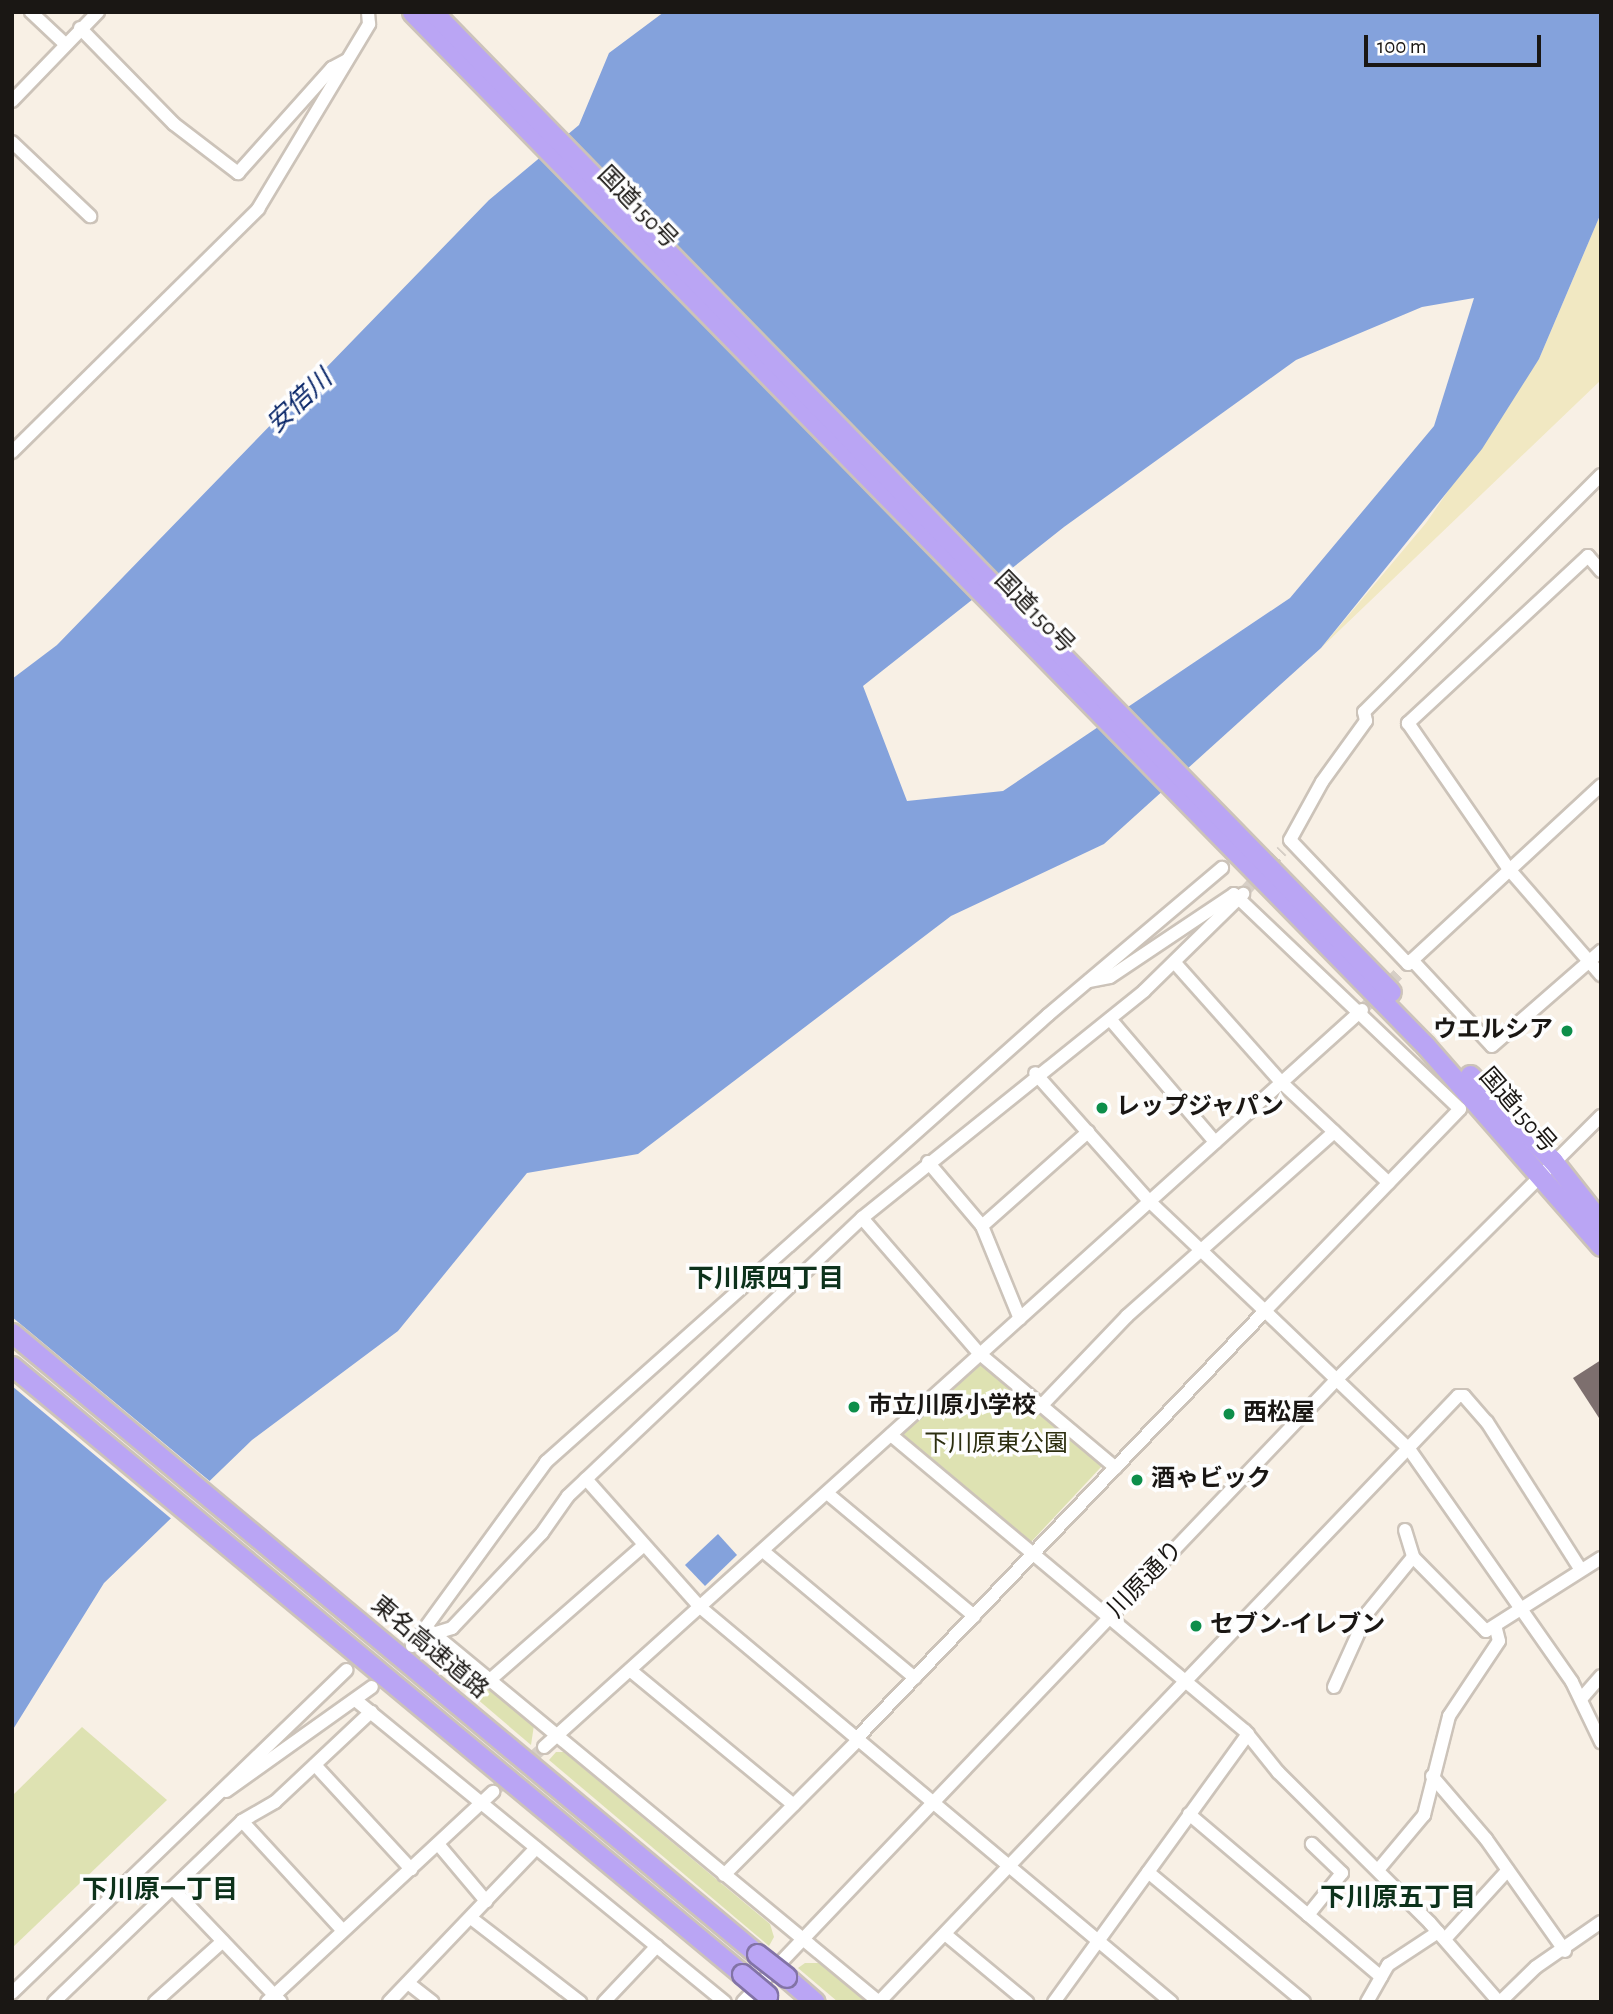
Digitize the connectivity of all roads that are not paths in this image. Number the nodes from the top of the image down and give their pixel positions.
1 (31, 12) edge
2 (98, 12) edge
3 (372, 13) edge
4 (419, 15) edge
5 (80, 28) junction
6 (65, 44) junction
7 (347, 60) junction
8 (12, 101) edge
9 (12, 142) edge
10 (90, 216) dead end
11 (12, 452) edge
12 (1601, 475) edge
13 (1601, 571) edge
14 (1601, 785) edge
15 (1222, 868) dead end
16 (1508, 868) junction
17 (1242, 895) junction
18 (1601, 951) edge
19 (1589, 961) junction
20 (1175, 963) junction
21 (1406, 965) junction
22 (1601, 975) edge
23 (1089, 981) junction
24 (1362, 1010) junction
25 (1111, 1019) junction
26 (1035, 1073) junction
27 (1282, 1083) junction
28 (1601, 1116) edge
29 (1088, 1132) junction
30 (1334, 1132) junction
31 (1216, 1142) junction
32 (928, 1162) junction
33 (1546, 1167) junction
34 (1388, 1183) junction
35 (1149, 1201) junction
36 (862, 1218) junction
37 (1601, 1222) edge
38 (982, 1226) junction
39 (1601, 1246) edge
40 (1201, 1250) junction
41 (1265, 1311) junction
42 (1020, 1319) junction
43 (12, 1332) edge
44 (980, 1354) junction
45 (12, 1366) edge
46 (1337, 1379) junction
47 (1042, 1405) junction
48 (891, 1435) junction
49 (1409, 1448) junction
50 (1116, 1468) junction
51 (586, 1479) junction
52 (827, 1493) junction
53 (1405, 1530) dead end
54 (644, 1545) junction
55 (763, 1550) junction
56 (1034, 1554) junction
57 (1413, 1557) junction
58 (1601, 1558) edge
59 (1581, 1570) junction
60 (700, 1607) junction
61 (1522, 1609) junction
62 (974, 1616) junction
63 (1110, 1618) junction
64 (1496, 1629) junction
65 (431, 1632) junction
66 (412, 1646) dead end
67 (346, 1670) dead end
68 (630, 1670) junction
69 (1601, 1676) edge
70 (915, 1678) junction
71 (491, 1679) junction
72 (1186, 1682) junction
73 (372, 1687) dead end
74 (1334, 1687) dead end
75 (1581, 1699) junction
76 (358, 1702) junction
77 (370, 1712) junction
78 (1248, 1734) junction
79 (557, 1735) junction
80 (857, 1739) junction
81 (1601, 1742) edge
82 (544, 1747) tunnel mouth
83 (315, 1765) junction
84 (1432, 1776) junction
85 (493, 1792) tunnel mouth
86 (213, 1798) junction
87 (481, 1803) junction
88 (932, 1803) junction
89 (794, 1805) junction
90 (1189, 1814) junction
91 (242, 1821) junction
92 (438, 1844) junction
93 (1312, 1844) dead end
94 (536, 1847) junction
95 (1009, 1867) junction
96 (411, 1869) junction
97 (1378, 1870) junction
98 (1508, 1870) junction
99 (1148, 1872) junction
100 (724, 1875) junction
101 (173, 1889) junction
102 (486, 1901) junction
103 (1308, 1915) junction
104 (471, 1918) junction
105 (1601, 1922) edge
106 (343, 1931) junction
107 (945, 1934) junction
108 (1442, 1935) junction
109 (802, 1939) junction
110 (1097, 1940) junction
111 (223, 1941) junction
112 (657, 1946) junction
113 (1565, 1951) junction
114 (1381, 1977) junction
115 (408, 1983) junction
116 (12, 1993) edge
117 (771, 1998) edge
118 (274, 2000) edge
119 (54, 2002) edge
120 (156, 2002) edge
121 (389, 2002) edge
122 (432, 2002) edge
123 (580, 2002) edge
124 (604, 2002) edge
125 (725, 2002) edge
126 (743, 2002) edge
127 (815, 2002) edge
128 (879, 2002) edge
129 (1027, 2002) edge
130 (1054, 2002) edge
131 (1171, 2002) edge
132 (1304, 2002) edge
133 (1367, 2002) edge
134 (1500, 2002) edge

1 - 6 street
2 - 5 street
3 - 7 street
4 - 33 highway, 国道150号
5 - 6 street
5 - 7 street
6 - 8 street
7 - 11 street
9 - 10 street
12 - 21 street
13 - 16 street
14 - 16 street
15 - 23 street
16 - 19 street
16 - 21 street
17 - 20 street
17 - 23 street
17 - 24 street
18 - 19 street
19 - 21 street
19 - 22 street
20 - 25 street
20 - 27 street
23 - 65 street
24 - 27 street
24 - 34 street
25 - 26 street
25 - 31 street
26 - 29 street
26 - 32 street
27 - 30 street
27 - 31 street
28 - 33 street, 川原通り
29 - 35 street
29 - 38 street
30 - 34 street
30 - 40 street
31 - 35 street
32 - 36 street
32 - 38 street
33 - 37 highway, 国道150号
33 - 39 highway, 国道150号
33 - 46 street, 川原通り
34 - 41 street
35 - 40 street
35 - 42 street
36 - 44 street
36 - 51 street
38 - 42 street
40 - 41 street
40 - 47 street
41 - 46 street
41 - 50 street
42 - 44 street
43 - 127 highway, 東名高速道路, bridge
44 - 47 street
44 - 48 street
45 - 117 highway, 東名高速道路, bridge
46 - 49 street
46 - 63 street, 川原通り
47 - 50 street
48 - 52 street
48 - 56 street
49 - 59 street
49 - 61 street
49 - 72 street
50 - 56 street
51 - 54 street
51 - 65 street
52 - 55 street
52 - 62 street
53 - 57 street
54 - 60 street
54 - 71 street
55 - 60 street
55 - 70 street
56 - 62 street
56 - 63 street
57 - 64 street
57 - 74 street
58 - 59 street
59 - 61 street
60 - 68 street
60 - 80 street
61 - 64 street
61 - 75 street
62 - 70 street
63 - 72 street
63 - 88 street, 川原通り
64 - 84 street
65 - 66 street
65 - 71 street
67 - 86 street
68 - 79 street
68 - 89 street
69 - 75 street
70 - 80 street
71 - 79 street
72 - 78 street
72 - 95 street
73 - 76 street
75 - 81 street
76 - 77 street
76 - 86 street
77 - 83 street
77 - 87 street
78 - 90 street
78 - 97 street
79 - 82 street
79 - 100 street
80 - 88 street
80 - 89 street
83 - 91 street
83 - 96 street
84 - 97 street
84 - 98 street
85 - 87 street
86 - 116 street
87 - 92 street
87 - 94 street
88 - 95 street
88 - 109 street, 川原通り
89 - 100 street
90 - 99 street
90 - 103 street
91 - 101 street
91 - 106 street
92 - 96 street
92 - 102 street
93 - 103 street
94 - 102 street
94 - 112 street
95 - 107 street
95 - 110 street
96 - 106 street
97 - 108 street
98 - 108 street
98 - 113 street
99 - 110 street
99 - 132 street
100 - 109 street
101 - 111 street
101 - 119 street
102 - 104 street
103 - 114 street
104 - 115 street
104 - 123 street
105 - 113 street
106 - 118 street
107 - 128 street
107 - 129 street
108 - 114 street
108 - 134 street
109 - 126 street, 川原通り
109 - 128 street
110 - 130 street
110 - 131 street
111 - 118 street
111 - 120 street
112 - 124 street
112 - 125 street
113 - 134 street
114 - 133 street
115 - 121 street
115 - 122 street

